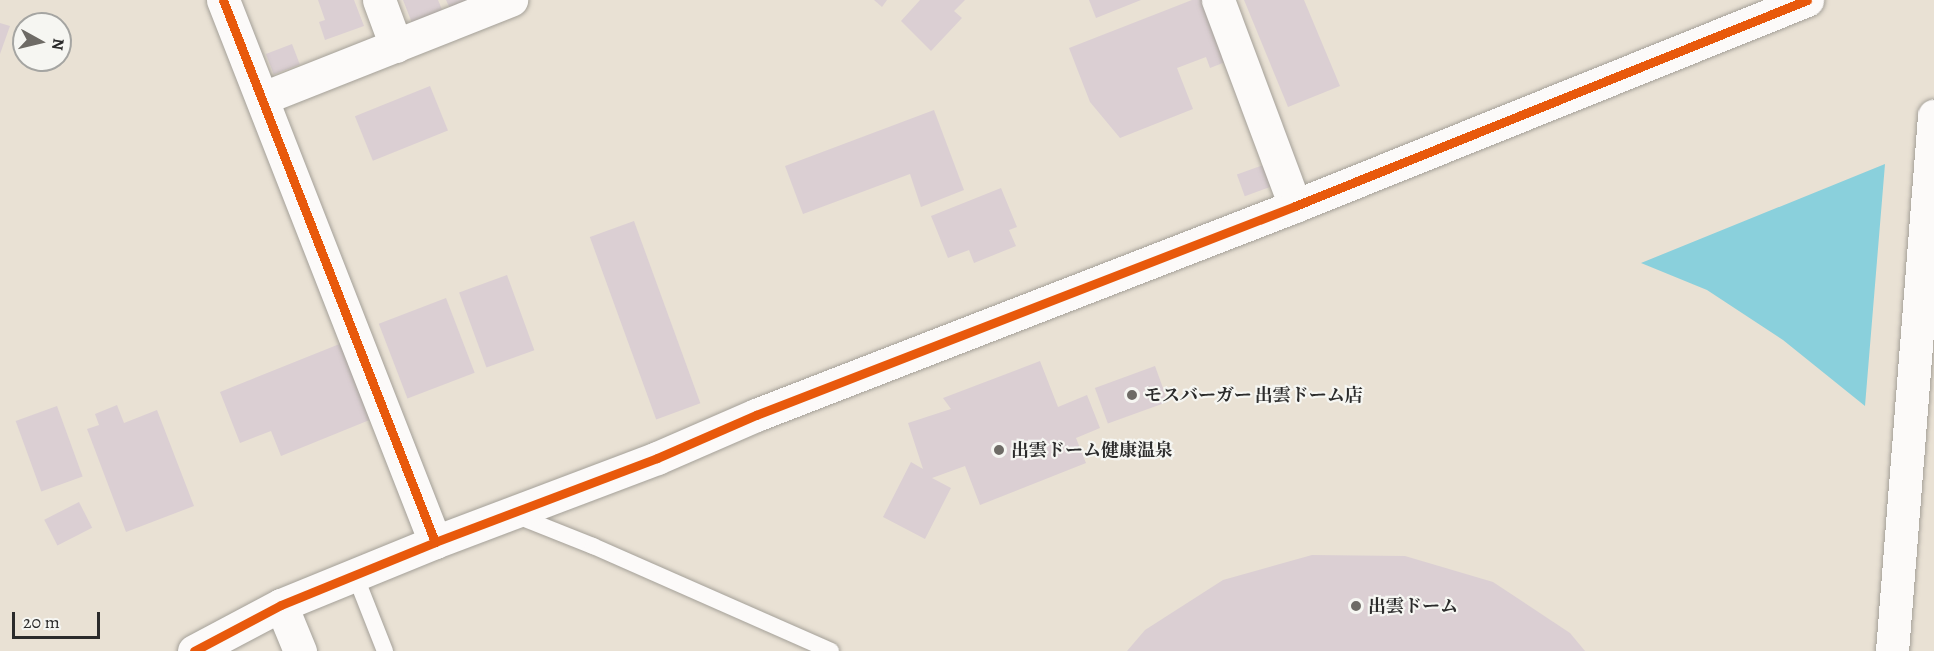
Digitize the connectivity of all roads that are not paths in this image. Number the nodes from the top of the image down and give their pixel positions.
1 (223, 0) edge
2 (379, 0) edge
3 (511, 0) edge
4 (1218, 0) edge
5 (1807, 0) edge
6 (396, 46) junction
7 (263, 98) junction
8 (1934, 116) edge
9 (1295, 206) junction
10 (511, 513) junction
11 (435, 542) junction
12 (355, 575) junction
13 (281, 605) junction
14 (194, 651) edge
15 (300, 651) edge
16 (385, 651) edge
17 (831, 651) edge
18 (1892, 651) edge

1 - 7 street
2 - 6 street
3 - 6 street
4 - 9 street
5 - 9 street
6 - 7 street
7 - 11 street
8 - 18 street
9 - 10 street
10 - 11 street
10 - 17 lane
11 - 12 street
12 - 13 street
12 - 16 lane
13 - 14 street
13 - 15 street

